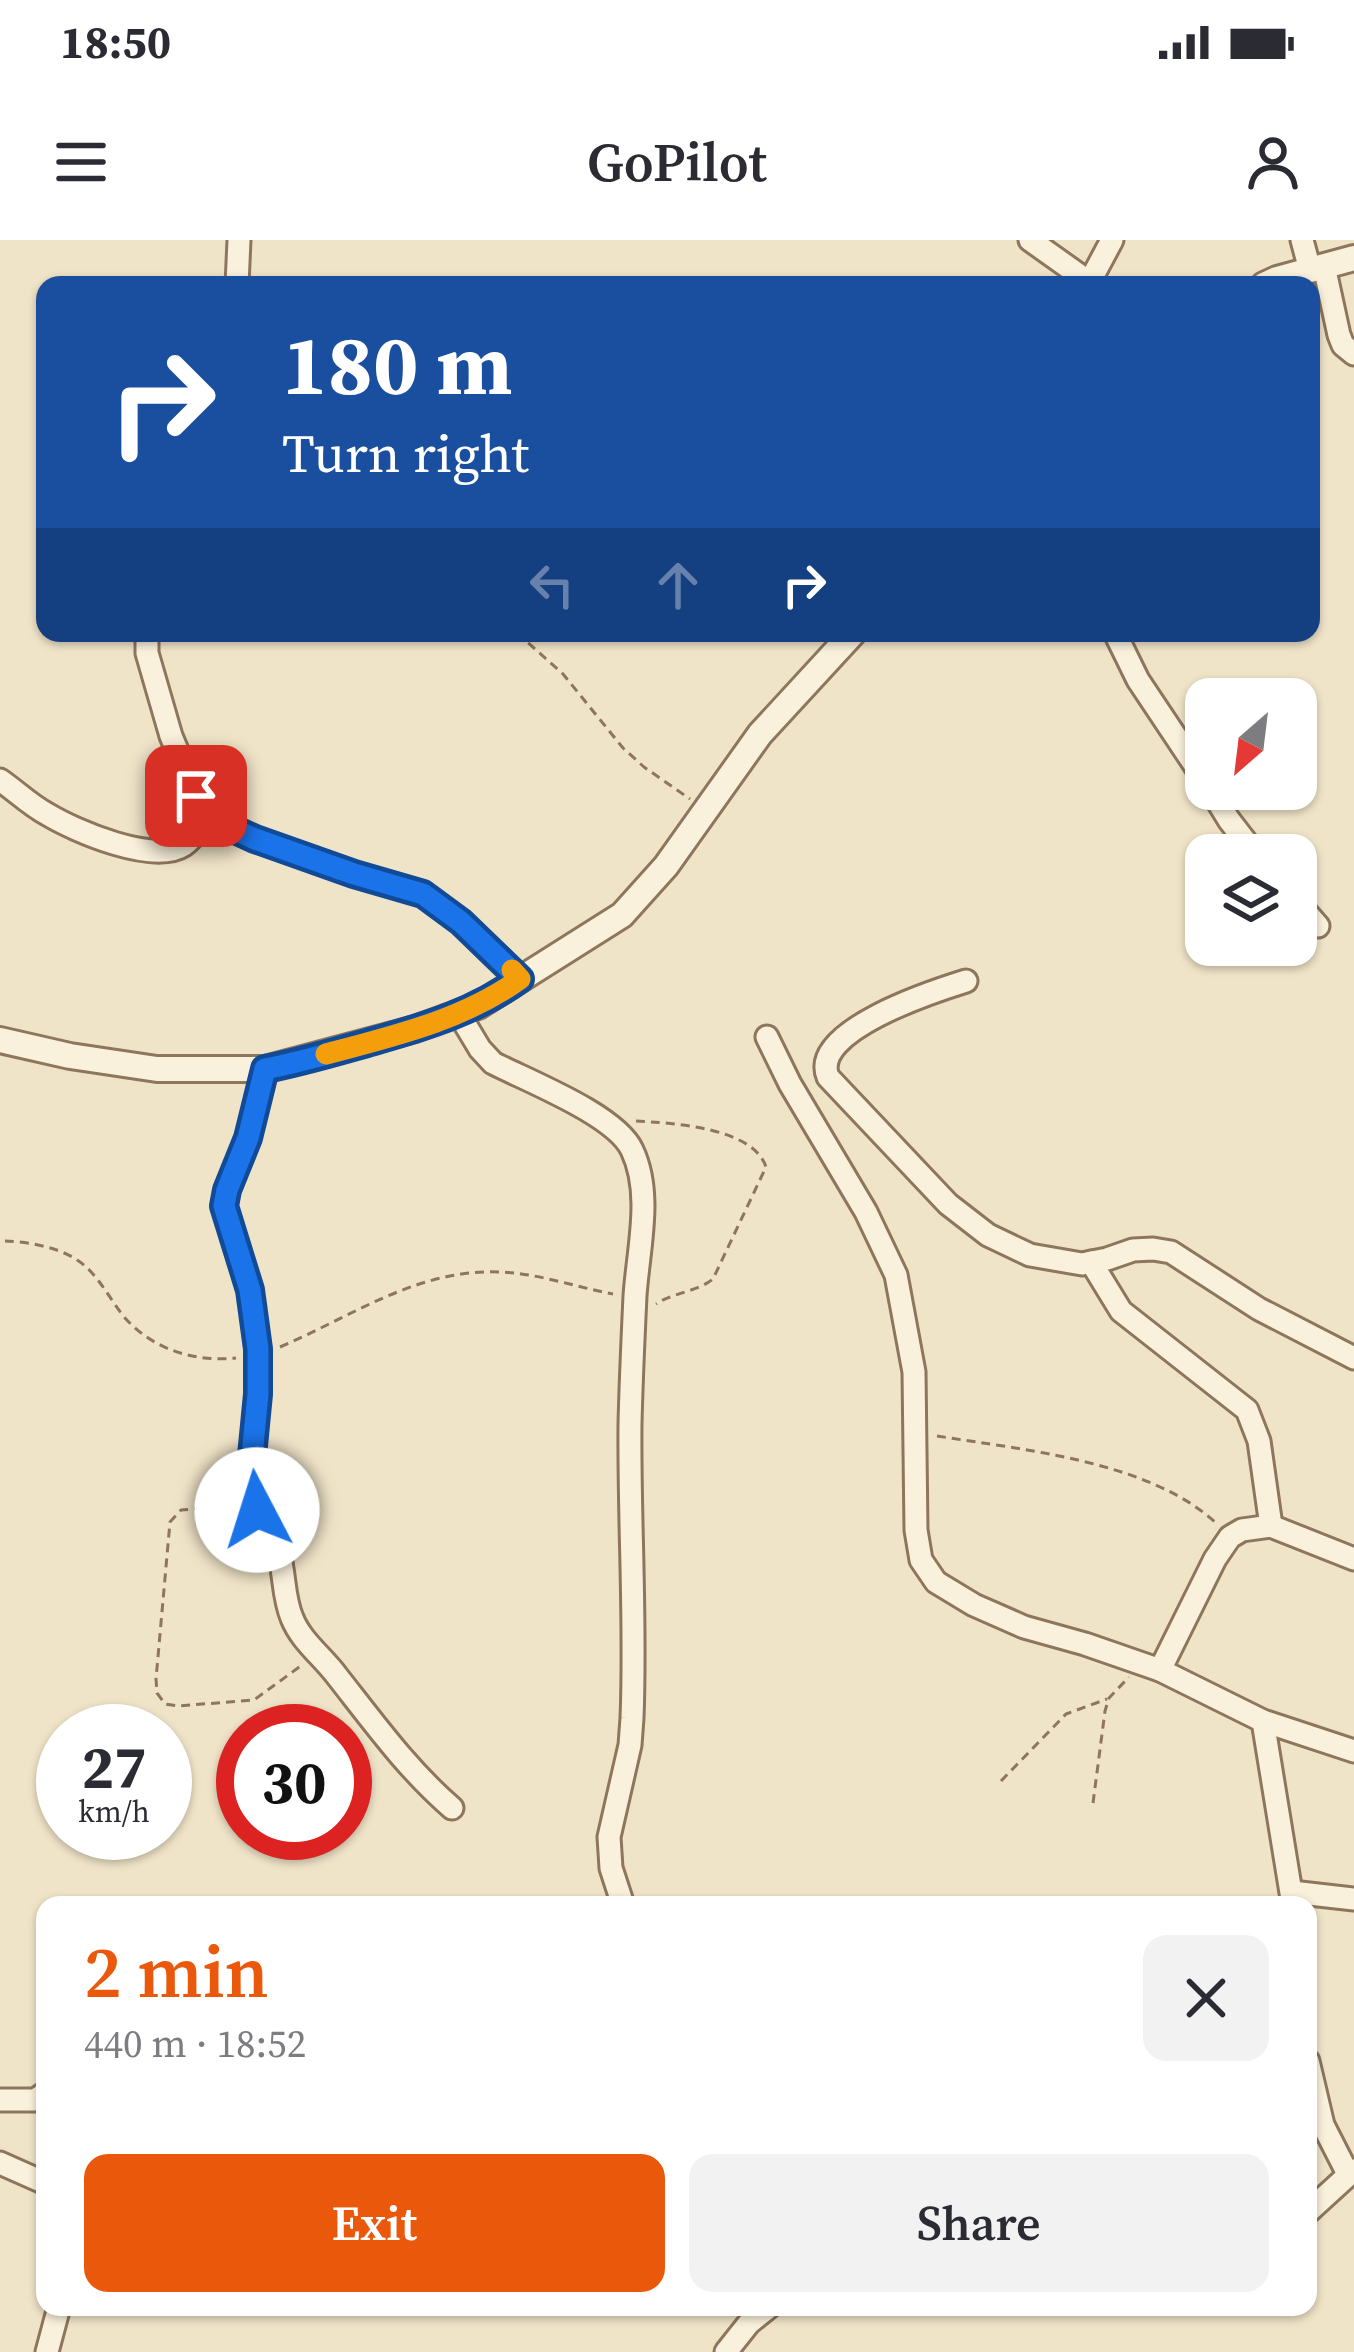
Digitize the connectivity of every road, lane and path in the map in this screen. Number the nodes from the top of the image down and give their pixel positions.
1 (239, 240) edge
2 (1030, 240) edge
3 (1112, 240) edge
4 (1302, 240) edge
5 (1354, 258) edge
6 (1317, 268) junction
7 (237, 276) edge
8 (1078, 276) edge
9 (1093, 276) edge
10 (1292, 276) edge
11 (1320, 276) edge
12 (1320, 277) edge
13 (1354, 354) edge
14 (147, 642) edge
15 (527, 642) edge
16 (846, 642) edge
17 (1119, 642) edge
18 (1185, 751) edge
19 (0, 780) edge
20 (706, 809) junction
21 (209, 816) junction
22 (520, 979) junction
23 (966, 981) dead end
24 (459, 1014) junction
25 (766, 1037) dead end
26 (0, 1040) edge
27 (265, 1069) junction
28 (638, 1121) dead end
29 (5, 1241) dead end
30 (1091, 1262) junction
31 (635, 1298) junction
32 (634, 1327) junction
33 (258, 1356) junction
34 (1354, 1358) edge
35 (916, 1433) junction
36 (251, 1498) junction
37 (1271, 1526) junction
38 (1230, 1537) junction
39 (1354, 1559) edge
40 (318, 1654) junction
41 (1152, 1668) junction
42 (1109, 1698) junction
43 (1263, 1721) junction
44 (1354, 1751) edge
45 (1001, 1780) dead end
46 (1094, 1803) dead end
47 (452, 1808) dead end
48 (620, 1896) edge
49 (1292, 1896) edge
50 (1317, 1899) edge
51 (1354, 1899) edge
52 (36, 2099) edge
53 (1317, 2099) edge
54 (0, 2100) edge
55 (0, 2163) edge
56 (1351, 2172) edge
57 (36, 2179) edge
58 (1317, 2204) edge
59 (57, 2316) edge
60 (758, 2316) edge
61 (47, 2352) edge
62 (726, 2352) edge

1 - 7 street
2 - 8 street
3 - 9 street
4 - 6 street
5 - 6 street
6 - 10 street
6 - 11 street
12 - 13 street
14 - 21 street
15 - 20 path
16 - 20 street
17 - 18 street
19 - 21 street
20 - 22 street
21 - 22 street
22 - 24 street
23 - 30 street
24 - 27 street
24 - 31 street
25 - 35 street
26 - 27 street
27 - 33 street
28 - 32 path
29 - 33 path
30 - 34 street
30 - 37 street
31 - 32 street
31 - 33 path
32 - 48 street
33 - 36 street
35 - 38 path
35 - 41 street
36 - 40 street
36 - 40 path
37 - 38 street
37 - 39 street
38 - 41 street
40 - 47 street
41 - 42 path
41 - 43 street
42 - 45 path
42 - 46 path
43 - 44 street
43 - 49 street
50 - 51 street
52 - 54 street
53 - 56 street
55 - 57 street
56 - 58 street
59 - 61 street
60 - 62 street

